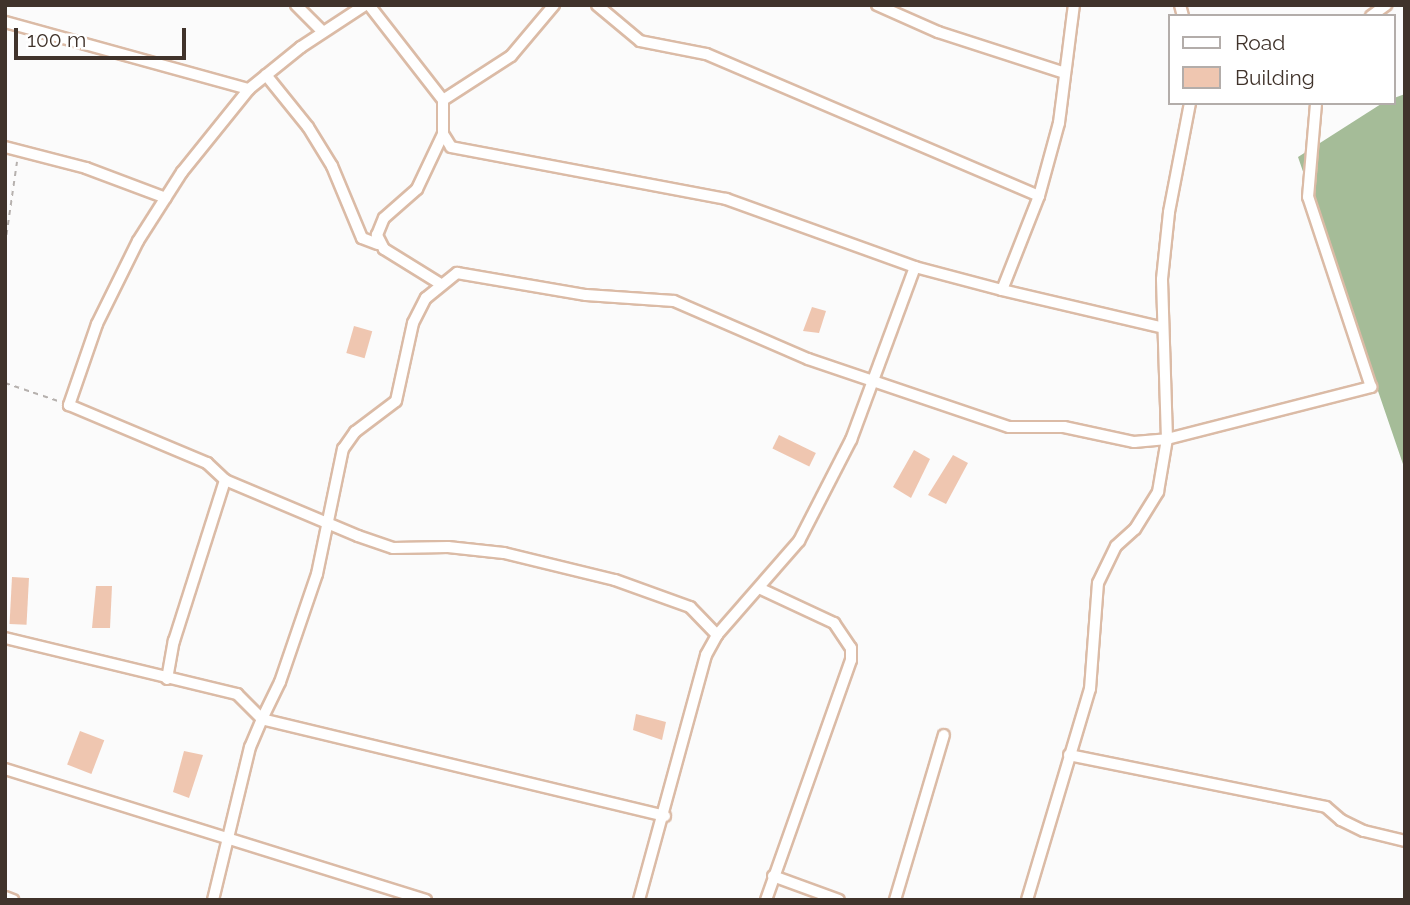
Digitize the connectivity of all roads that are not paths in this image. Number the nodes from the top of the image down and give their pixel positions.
1 (296, 5) edge
2 (367, 5) edge
3 (554, 5) edge
4 (597, 5) edge
5 (877, 5) edge
6 (1074, 5) edge
7 (5, 22) edge
8 (323, 32) junction
9 (1065, 74) junction
10 (266, 75) junction
11 (249, 89) junction
12 (443, 100) junction
13 (1190, 105) edge
14 (1316, 105) edge
15 (443, 134) junction
16 (5, 147) edge
17 (1039, 196) junction
18 (166, 198) junction
19 (378, 244) junction
20 (915, 267) junction
21 (439, 284) junction
22 (1002, 290) junction
23 (1160, 327) junction
24 (874, 379) junction
25 (1167, 439) junction
26 (225, 480) junction
27 (327, 524) junction
28 (761, 589) junction
29 (717, 635) junction
30 (5, 638) edge
31 (167, 678) junction
32 (262, 719) junction
33 (944, 735) dead end
34 (1069, 755) junction
35 (5, 769) edge
36 (665, 816) junction
37 (228, 837) junction
38 (1405, 841) edge
39 (773, 876) junction
40 (5, 897) edge
41 (13, 900) edge
42 (213, 900) edge
43 (426, 900) edge
44 (639, 900) edge
45 (766, 900) edge
46 (839, 900) edge
47 (895, 900) edge
48 (1027, 900) edge

1 - 8 street
2 - 8 street
2 - 12 street
3 - 12 street
4 - 17 street
5 - 9 street
6 - 9 street
7 - 11 street
8 - 10 street
9 - 17 street
10 - 11 street
10 - 19 street
11 - 18 street
12 - 15 street
13 - 23 street
14 - 25 street
15 - 19 street
15 - 20 street
16 - 18 street
17 - 22 street
18 - 26 street
19 - 21 street
20 - 22 street
20 - 24 street
21 - 24 street
21 - 27 street
22 - 23 street
23 - 25 street
24 - 25 street
24 - 28 street
25 - 34 street
26 - 27 street
26 - 31 street
27 - 29 street
27 - 32 street
28 - 29 street
28 - 39 street
29 - 36 street
30 - 31 street
31 - 32 street
32 - 36 street
32 - 37 street
33 - 47 street
34 - 38 street
34 - 48 street
35 - 37 street
36 - 44 street
37 - 42 street
37 - 43 street
39 - 45 street
39 - 46 street
40 - 41 street

